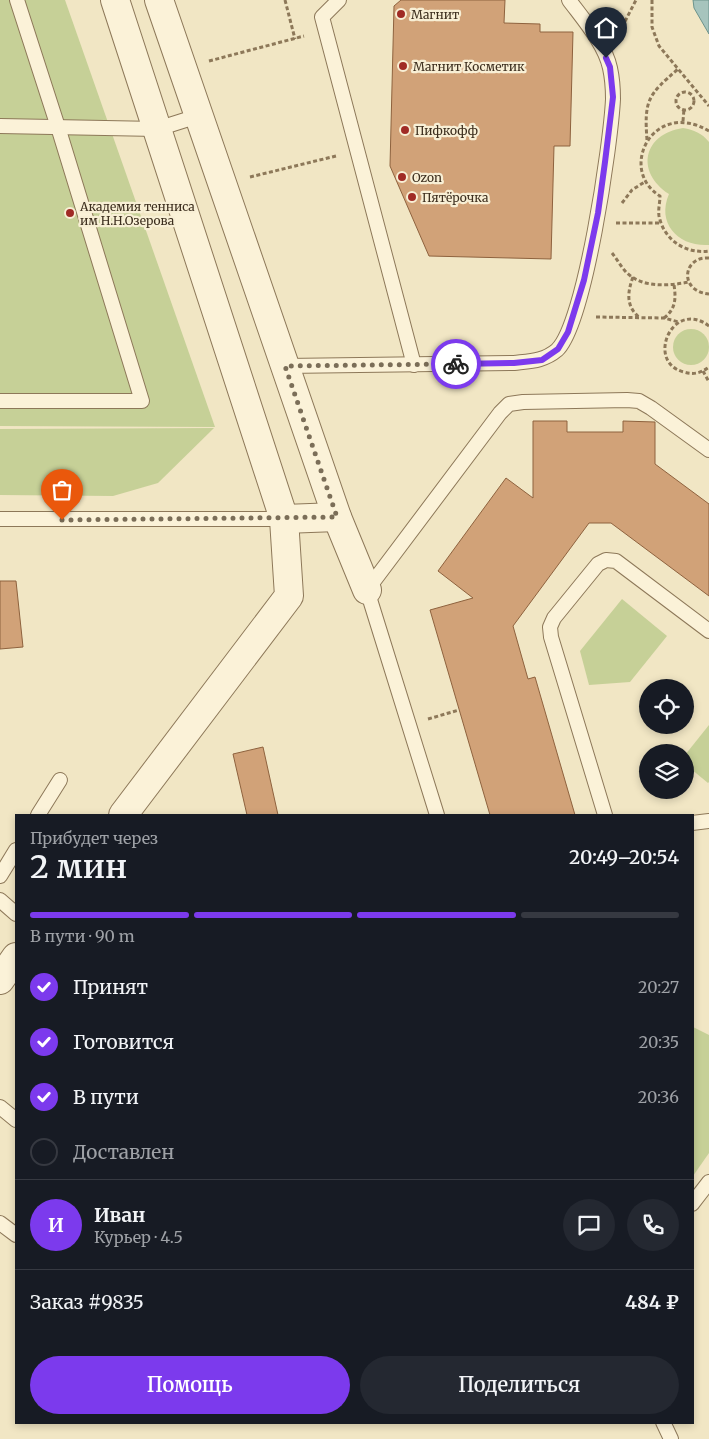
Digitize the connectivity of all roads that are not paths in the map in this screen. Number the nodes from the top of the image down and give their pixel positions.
1 (17, 0) edge
2 (115, 0) edge
3 (159, 0) edge
4 (339, 0) edge
5 (569, 0) edge
6 (198, 116) junction
7 (0, 126) edge
8 (58, 127) junction
9 (157, 129) junction
10 (414, 364) junction
11 (285, 366) junction
12 (0, 401) edge
13 (709, 450) edge
14 (337, 517) junction
15 (0, 518) edge
16 (284, 519) junction
17 (367, 590) junction
18 (709, 631) edge
19 (60, 780) dead end
20 (39, 814) edge
21 (124, 814) edge
22 (437, 814) edge
23 (604, 814) edge
24 (709, 821) edge
25 (694, 823) edge
26 (15, 852) edge
27 (0, 876) edge
28 (0, 900) edge
29 (15, 913) edge
30 (15, 958) edge
31 (0, 980) edge
32 (0, 1107) edge
33 (15, 1119) edge
34 (709, 1182) edge
35 (694, 1201) edge
36 (0, 1223) edge
37 (15, 1234) edge
38 (664, 1424) edge
39 (670, 1439) edge

1 - 8 lane
2 - 9 street
3 - 6 street
4 - 10 lane
5 - 10 lane
6 - 9 lane
6 - 11 street
7 - 8 lane
8 - 9 lane
8 - 12 lane
9 - 16 street
10 - 11 lane
11 - 14 street
13 - 17 lane
14 - 16 street
14 - 17 street
15 - 16 lane
16 - 21 street
17 - 22 lane
18 - 23 lane
19 - 20 lane
24 - 25 lane
26 - 27 lane
28 - 29 lane
30 - 31 street
32 - 33 lane
34 - 35 lane
36 - 37 lane
38 - 39 lane

